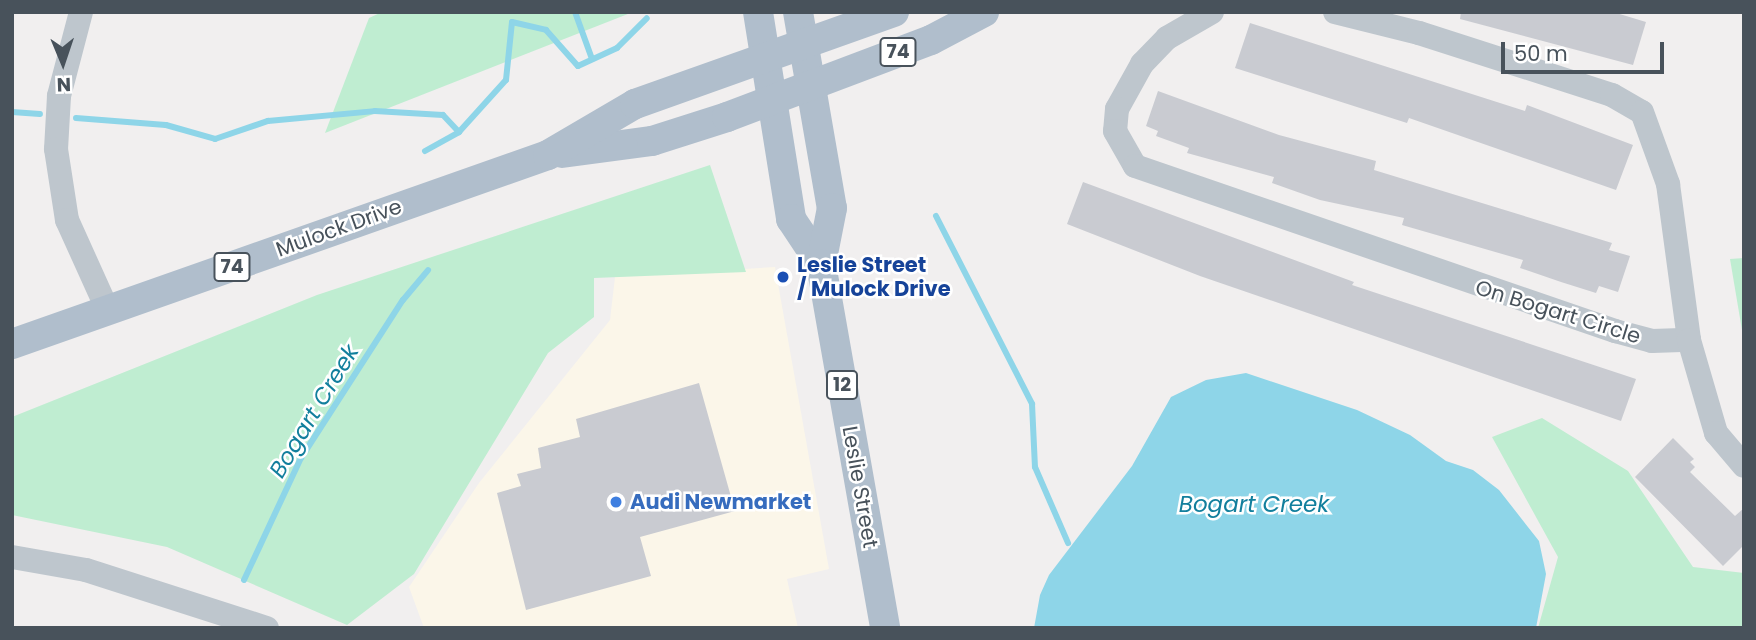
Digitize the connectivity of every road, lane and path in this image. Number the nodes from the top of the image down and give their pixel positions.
1 (81, 12) edge
2 (758, 12) edge
3 (798, 12) edge
4 (894, 12) edge
5 (984, 12) edge
6 (1213, 12) edge
7 (1335, 12) edge
8 (803, 43) junction
9 (764, 57) junction
10 (810, 85) junction
11 (770, 100) junction
12 (548, 155) junction
13 (821, 264) junction
14 (108, 311) junction
15 (1689, 340) junction
16 (12, 344) edge
17 (1744, 466) edge
18 (12, 557) edge
19 (267, 628) edge
20 (885, 628) edge

1 - 14 street
2 - 9 main road, Leslie Street / 12
3 - 8 main road, Leslie Street / 12
4 - 8 main road, Mulock Drive / 74
5 - 10 main road, Mulock Drive / 74
6 - 15 street, On Bogart Circle
7 - 15 street
8 - 9 main road, Mulock Drive / 74
8 - 10 main road, Leslie Street / 12
9 - 11 main road, Leslie Street / 12
9 - 12 main road, Mulock Drive / 74
10 - 11 main road, Mulock Drive / 74
10 - 13 main road, Leslie Street / 12
11 - 12 main road, Mulock Drive / 74
11 - 13 main road, Leslie Street / 12
12 - 14 main road, Mulock Drive / 74
13 - 20 main road, Leslie Street / 12
14 - 16 main road, Mulock Drive / 74
15 - 17 street
18 - 19 street

